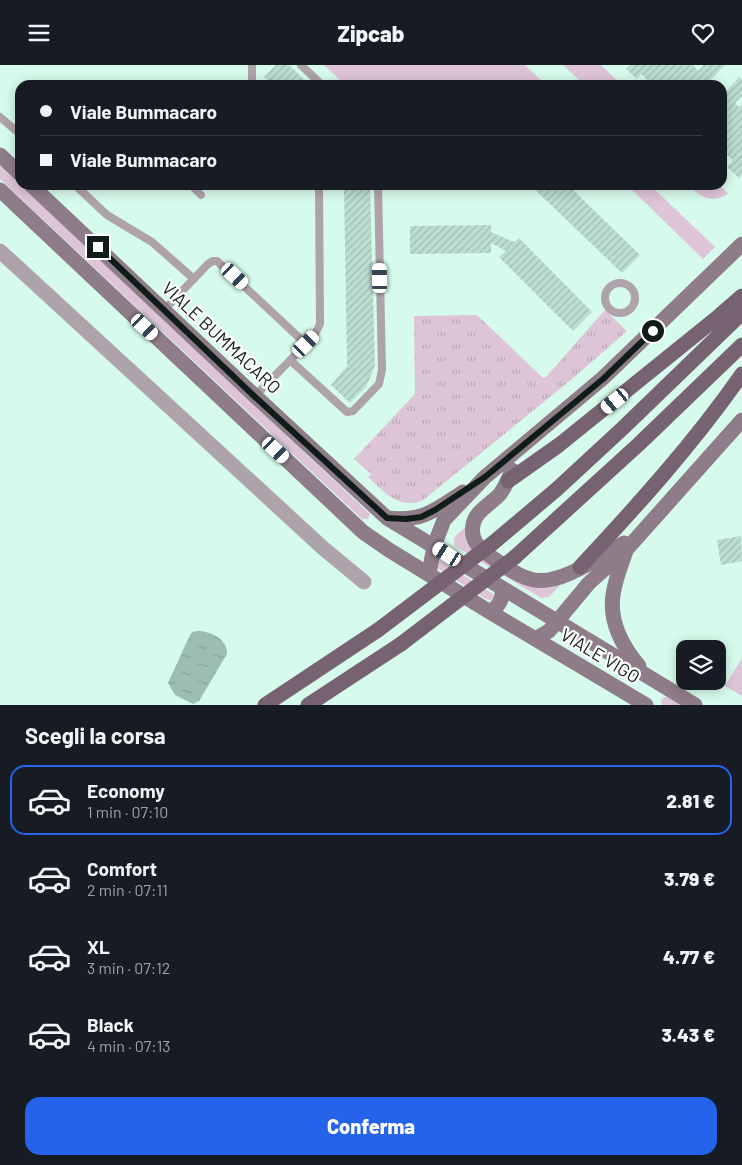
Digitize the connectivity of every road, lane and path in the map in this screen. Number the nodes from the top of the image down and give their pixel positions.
1 (252, 65) edge
2 (301, 65) edge
3 (252, 80) edge
4 (317, 80) edge
5 (0, 117) edge
6 (15, 130) edge
7 (0, 155) edge
8 (15, 169) edge
9 (0, 190) edge
10 (37, 190) edge
11 (80, 190) edge
12 (196, 190) edge
13 (319, 190) edge
14 (378, 190) edge
15 (201, 195) dead end
16 (742, 244) edge
17 (0, 251) edge
18 (194, 279) junction
19 (742, 295) edge
20 (164, 310) junction
21 (742, 313) edge
22 (306, 344) junction
23 (742, 345) edge
24 (290, 360) junction
25 (742, 374) edge
26 (254, 396) junction
27 (742, 420) edge
28 (521, 448) junction
29 (485, 477) junction
30 (508, 481) junction
31 (383, 515) junction
32 (626, 517) junction
33 (363, 532) junction
34 (639, 535) junction
35 (435, 542) junction
36 (626, 549) junction
37 (608, 552) junction
38 (580, 567) junction
39 (430, 574) junction
40 (364, 583) dead end
41 (589, 583) junction
42 (502, 588) junction
43 (490, 613) junction
44 (558, 621) junction
45 (535, 639) junction
46 (644, 673) junction
47 (660, 684) junction
48 (265, 705) edge
49 (308, 705) edge
50 (645, 705) edge
51 (695, 705) edge

1 - 3 lane
2 - 4 lane
5 - 6 lane
7 - 8 main road
9 - 33 main road, VIALE VIGO
10 - 20 main road, VIALE BUMMACARO
11 - 18 lane
12 - 15 lane
13 - 22 lane
14 - 24 lane
16 - 28 main road
17 - 40 street
18 - 20 lane
18 - 22 lane
19 - 30 main road
20 - 26 main road, VIALE BUMMACARO
21 - 48 main road, bridge
22 - 24 lane
23 - 49 main road, bridge
24 - 26 lane
25 - 32 main road
26 - 31 main road, VIALE BUMMACARO
27 - 34 main road
28 - 29 main road
28 - 30 main road
29 - 31 main road
29 - 35 main road
30 - 35 main road
30 - 38 main road
31 - 33 main road
31 - 35 main road, VIALE BUMMACARO
32 - 37 main road
32 - 38 main road
33 - 39 main road, VIALE VIGO
34 - 36 main road
34 - 37 main road
35 - 39 main road
35 - 42 main road, VIALE BUMMACARO
36 - 41 main road
36 - 46 main road
37 - 38 main road
37 - 41 main road
39 - 43 main road, VIALE VIGO
41 - 44 main road
42 - 43 main road
42 - 44 main road, VIALE BUMMACARO
43 - 45 main road, VIALE VIGO
44 - 45 main road
44 - 46 main road, VIALE BUMMACARO
45 - 50 main road, VIALE VIGO
46 - 47 main road
47 - 50 main road
47 - 51 main road

